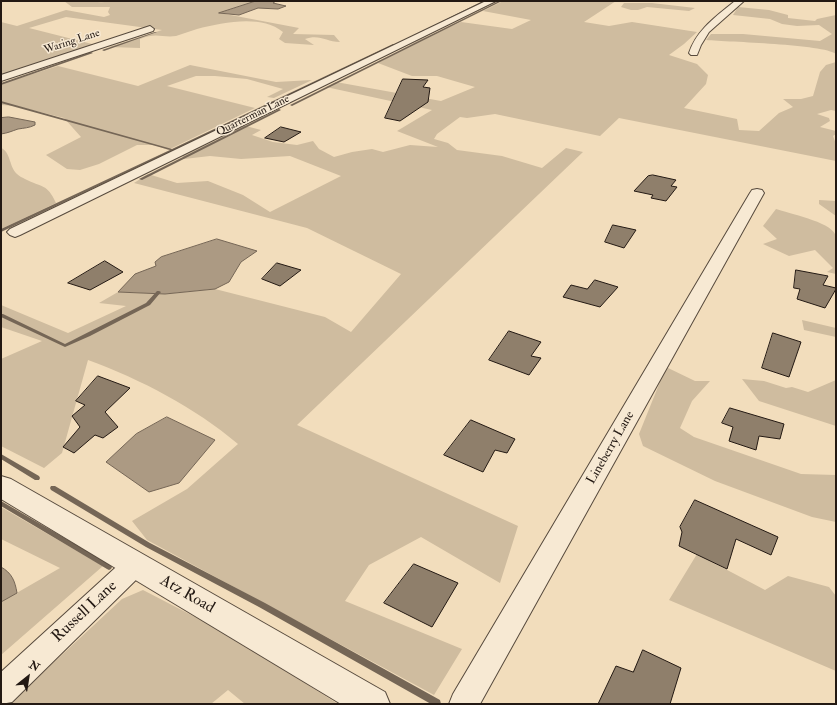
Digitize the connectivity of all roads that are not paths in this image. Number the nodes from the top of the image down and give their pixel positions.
1 (492, 1) edge
2 (740, 1) edge
3 (150, 29) dead end
4 (694, 53) dead end
5 (1, 78) edge
6 (757, 193) dead end
7 (15, 232) dead end
8 (1, 486) edge
9 (135, 565) junction
10 (1, 692) edge
11 (373, 704) edge
12 (464, 704) edge

1 - 7 street, Quarterman Lane
2 - 4 street
3 - 5 street, Waring Lane
6 - 12 street, Lineberry Lane
8 - 9 street, Atz Road
9 - 10 street, Russell Lane
9 - 11 street, Atz Road

